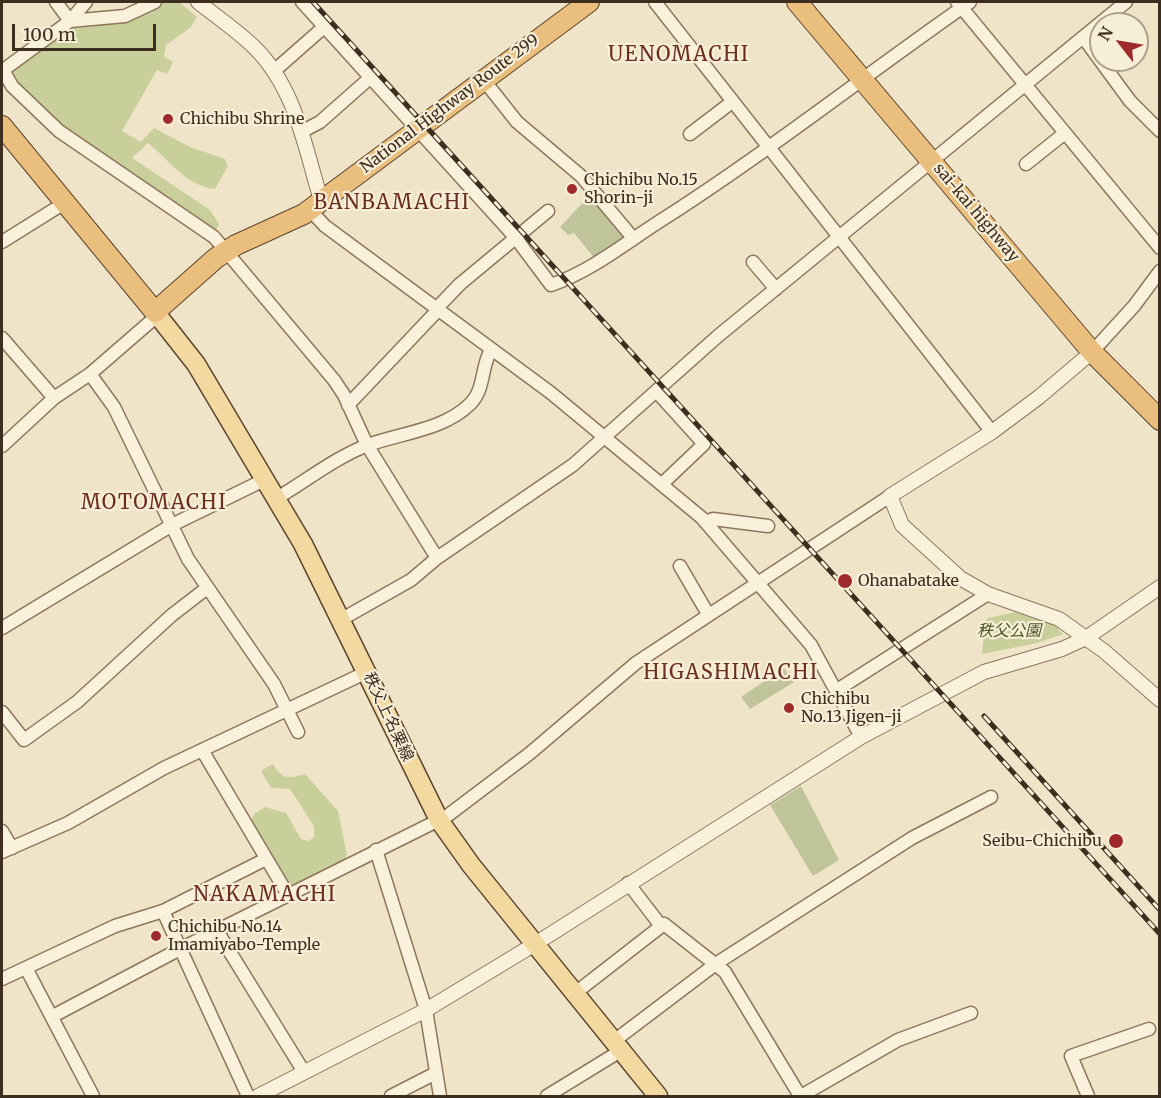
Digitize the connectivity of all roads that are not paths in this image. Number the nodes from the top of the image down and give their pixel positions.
1 (56, 2) edge
2 (86, 2) edge
3 (154, 2) edge
4 (198, 2) edge
5 (302, 2) edge
6 (589, 2) edge
7 (655, 2) edge
8 (797, 2) edge
9 (1126, 2) edge
10 (963, 3) edge
11 (70, 21) junction
12 (324, 27) junction
13 (1083, 37) junction
14 (2, 71) edge
15 (274, 71) junction
16 (371, 77) junction
17 (861, 77) junction
18 (483, 79) junction
19 (1024, 85) junction
20 (732, 102) junction
21 (2, 126) edge
22 (419, 129) junction
23 (1160, 131) edge
24 (301, 132) junction
25 (1065, 133) junction
26 (690, 134) dead end
27 (767, 147) junction
28 (932, 161) junction
29 (1026, 164) dead end
30 (66, 202) junction
31 (316, 205) junction
32 (548, 211) dead end
33 (515, 237) junction
34 (840, 237) junction
35 (633, 238) junction
36 (2, 242) edge
37 (1160, 248) edge
38 (224, 252) junction
39 (753, 262) dead end
40 (1160, 271) edge
41 (776, 289) junction
42 (437, 309) junction
43 (156, 314) junction
44 (2, 338) edge
45 (491, 350) junction
46 (1092, 352) junction
47 (90, 374) junction
48 (657, 392) junction
49 (54, 398) junction
50 (348, 405) junction
51 (1160, 420) edge
52 (992, 432) junction
53 (605, 438) junction
54 (367, 445) junction
55 (2, 446) edge
56 (266, 479) junction
57 (662, 484) junction
58 (890, 496) junction
59 (277, 498) junction
60 (705, 522) junction
61 (172, 525) junction
62 (768, 526) dead end
63 (436, 558) junction
64 (680, 566) dead end
65 (756, 582) junction
66 (1160, 587) edge
67 (207, 588) junction
68 (988, 594) junction
69 (708, 614) junction
70 (342, 620) junction
71 (2, 628) edge
72 (1086, 638) junction
73 (367, 672) junction
74 (837, 690) junction
75 (1160, 700) edge
76 (287, 709) junction
77 (2, 712) edge
78 (298, 732) dead end
79 (861, 737) junction
80 (202, 750) junction
81 (991, 797) dead end
82 (439, 820) junction
83 (2, 831) edge
84 (7, 850) edge
85 (376, 850) junction
86 (266, 859) junction
87 (628, 883) junction
88 (288, 895) junction
89 (163, 911) junction
90 (661, 926) junction
91 (217, 931) junction
92 (535, 944) junction
93 (180, 949) junction
94 (717, 963) junction
95 (26, 968) junction
96 (2, 979) edge
97 (574, 994) junction
98 (426, 1010) junction
99 (971, 1013) dead end
100 (52, 1017) junction
101 (1149, 1029) dead end
102 (618, 1046) junction
103 (304, 1072) junction
104 (434, 1074) junction
105 (93, 1096) edge
106 (248, 1096) edge
107 (258, 1096) edge
108 (391, 1096) edge
109 (440, 1096) edge
110 (547, 1096) edge
111 (658, 1096) edge
112 (800, 1096) edge
113 (1088, 1096) edge

1 - 11 street
2 - 11 street
3 - 11 street
4 - 15 street
5 - 12 street
6 - 18 highway, National Highway Route 299
7 - 20 street
8 - 17 highway, sai-kai highway
9 - 13 street
10 - 17 street
10 - 19 street
11 - 14 street
12 - 15 street
12 - 16 street
13 - 19 street
13 - 23 street
14 - 38 street
15 - 24 street
16 - 22 street
16 - 24 street
17 - 27 street
17 - 28 highway, sai-kai highway
18 - 22 highway, National Highway Route 299
18 - 35 street
19 - 25 street
19 - 28 street
20 - 26 street
20 - 27 street
21 - 30 highway
22 - 31 highway, National Highway Route 299
22 - 33 street
24 - 31 street
25 - 29 street
25 - 37 street
27 - 34 street
27 - 35 street
28 - 34 street
28 - 46 highway, sai-kai highway
30 - 36 street
30 - 43 highway
31 - 38 highway, National Highway Route 299
31 - 42 street
32 - 33 street
33 - 35 street
33 - 42 street
34 - 41 street
34 - 52 street
38 - 43 highway, National Highway Route 299
38 - 50 street
39 - 41 street
40 - 46 street
41 - 48 street
42 - 45 street
42 - 50 street
43 - 47 street
43 - 56 main road, 秩父上名栗線
44 - 49 street
45 - 53 street
45 - 54 street
46 - 51 highway, sai-kai highway
46 - 52 street
47 - 49 street
47 - 61 street
48 - 53 street
48 - 57 street
49 - 55 street
50 - 54 street
52 - 58 street
53 - 57 street
53 - 63 street
54 - 59 street
54 - 63 street
56 - 59 main road, 秩父上名栗線
56 - 61 street
57 - 60 street
58 - 65 street
58 - 68 street
59 - 70 main road, 秩父上名栗線
60 - 62 street
60 - 65 street
61 - 67 street
61 - 71 street
63 - 70 street
64 - 69 street
65 - 69 street
65 - 74 street
66 - 72 street
67 - 76 street
67 - 77 street
68 - 72 street
68 - 74 street
69 - 82 street
70 - 73 main road, 秩父上名栗線
72 - 75 street
72 - 79 street
73 - 76 street
73 - 82 main road, 秩父上名栗線
74 - 79 street
76 - 78 street
76 - 80 street
79 - 87 street
80 - 84 street
80 - 86 street
81 - 94 street
82 - 85 street
82 - 92 main road, 秩父上名栗線
83 - 84 street
85 - 88 street
85 - 98 street
86 - 88 street
86 - 89 street
87 - 90 street
87 - 92 street
88 - 91 street
89 - 93 street
89 - 95 street
90 - 94 street
90 - 97 street
91 - 93 street
91 - 103 street
92 - 97 main road, 秩父上名栗線
92 - 98 street
93 - 100 street
93 - 106 street
94 - 102 street
94 - 112 street
95 - 96 street
95 - 100 street
97 - 102 main road, 秩父上名栗線
98 - 103 street
98 - 104 street
99 - 112 street
100 - 105 street
101 - 113 street
102 - 110 street
102 - 111 main road, 秩父上名栗線
103 - 107 street
104 - 108 street
104 - 109 street

